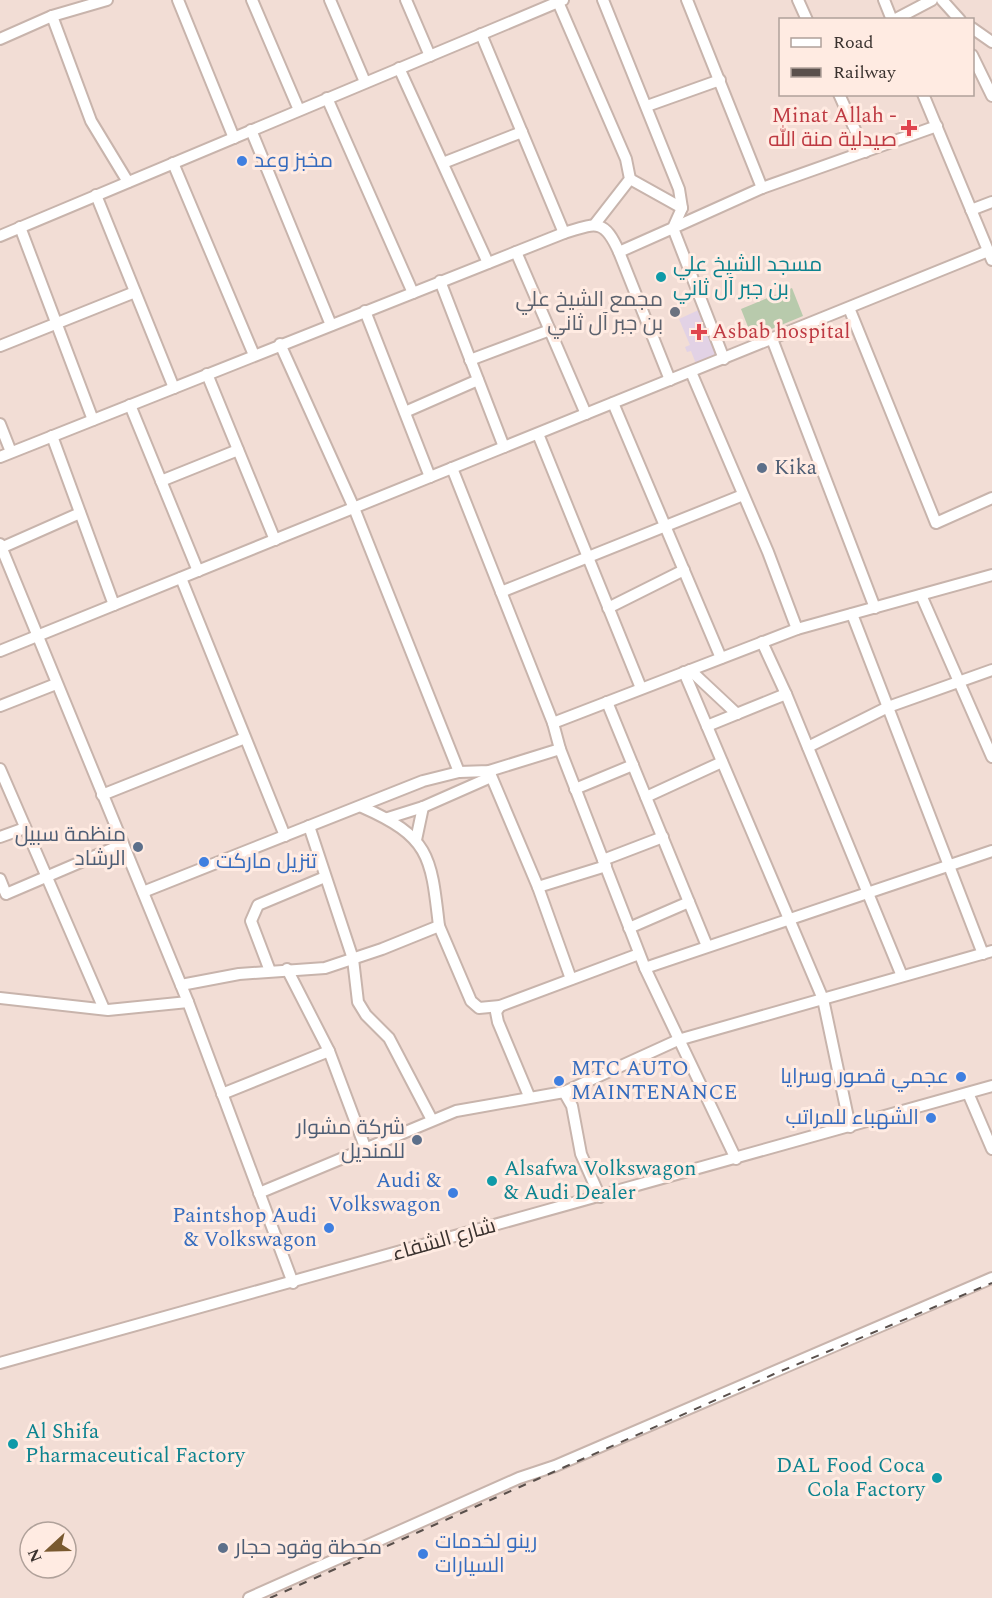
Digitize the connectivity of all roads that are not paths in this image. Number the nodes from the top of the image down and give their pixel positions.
1 (107, 0) edge
2 (178, 0) edge
3 (252, 0) edge
4 (330, 0) edge
5 (406, 0) edge
6 (603, 0) edge
7 (687, 0) edge
8 (798, 0) edge
9 (884, 0) edge
10 (932, 0) edge
11 (942, 0) edge
12 (553, 2) edge
13 (52, 16) junction
14 (806, 18) edge
15 (892, 18) edge
16 (897, 18) edge
17 (956, 18) edge
18 (974, 29) edge
19 (481, 34) junction
20 (0, 39) edge
21 (992, 42) edge
22 (430, 56) junction
23 (974, 59) edge
24 (399, 68) junction
25 (720, 80) junction
26 (365, 82) junction
27 (840, 96) edge
28 (924, 96) edge
29 (992, 96) edge
30 (327, 99) junction
31 (647, 106) junction
32 (299, 110) junction
33 (937, 126) junction
34 (251, 130) junction
35 (522, 132) junction
36 (234, 138) junction
37 (865, 152) junction
38 (173, 163) junction
39 (443, 163) junction
40 (630, 179) junction
41 (128, 182) junction
42 (762, 188) junction
43 (96, 195) junction
44 (992, 202) edge
45 (682, 208) junction
46 (971, 210) junction
47 (596, 224) junction
48 (20, 227) junction
49 (674, 228) junction
50 (564, 233) junction
51 (0, 236) edge
52 (516, 252) junction
53 (619, 252) junction
54 (990, 256) edge
55 (488, 264) junction
56 (440, 281) junction
57 (135, 292) junction
58 (413, 293) junction
59 (849, 308) junction
60 (365, 311) junction
61 (57, 323) junction
62 (331, 325) junction
63 (550, 330) junction
64 (772, 339) junction
65 (280, 344) junction
66 (0, 346) edge
67 (254, 355) junction
68 (724, 358) junction
69 (470, 360) junction
70 (691, 372) junction
71 (207, 374) junction
72 (478, 380) junction
73 (670, 380) junction
74 (174, 388) junction
75 (613, 403) junction
76 (130, 405) junction
77 (405, 412) junction
78 (586, 414) junction
79 (93, 420) junction
80 (0, 424) edge
81 (538, 434) junction
82 (52, 436) junction
83 (504, 447) junction
84 (238, 450) junction
85 (11, 452) junction
86 (0, 457) edge
87 (453, 468) junction
88 (430, 477) junction
89 (161, 481) junction
90 (742, 495) junction
91 (992, 498) edge
92 (354, 508) junction
93 (80, 513) junction
94 (665, 526) junction
95 (275, 540) junction
96 (1, 546) edge
97 (588, 557) junction
98 (4, 565) edge
99 (684, 570) junction
100 (198, 571) junction
101 (992, 575) edge
102 (181, 578) junction
103 (501, 592) junction
104 (921, 595) junction
105 (114, 605) junction
106 (608, 608) junction
107 (875, 608) junction
108 (852, 614) junction
109 (797, 629) junction
110 (38, 636) junction
111 (762, 642) junction
112 (0, 651) edge
113 (721, 658) junction
114 (992, 670) edge
115 (687, 671) junction
116 (959, 682) junction
117 (56, 684) junction
118 (640, 688) junction
119 (786, 694) junction
120 (607, 702) junction
121 (0, 706) edge
122 (888, 707) junction
123 (737, 714) junction
124 (553, 723) junction
125 (707, 726) junction
126 (245, 738) junction
127 (808, 747) junction
128 (560, 749) junction
129 (992, 757) edge
130 (722, 762) junction
131 (633, 765) junction
132 (0, 770) edge
133 (459, 772) junction
134 (490, 774) junction
135 (576, 789) junction
136 (102, 795) junction
137 (646, 797) junction
138 (362, 807) junction
139 (423, 807) junction
140 (388, 818) junction
141 (309, 826) junction
142 (25, 828) junction
143 (285, 836) junction
144 (0, 837) edge
145 (663, 837) junction
146 (416, 840) junction
147 (123, 844) junction
148 (992, 851) edge
149 (604, 863) junction
150 (949, 865) junction
151 (46, 876) junction
152 (326, 877) junction
153 (0, 879) edge
154 (538, 887) junction
155 (143, 892) junction
156 (868, 892) junction
157 (689, 902) junction
158 (789, 919) junction
159 (439, 926) junction
160 (629, 928) junction
161 (706, 946) junction
162 (988, 952) edge
163 (639, 954) junction
164 (353, 959) junction
165 (645, 968) junction
166 (287, 969) junction
167 (270, 971) junction
168 (902, 976) junction
169 (571, 979) junction
170 (181, 986) junction
171 (0, 998) edge
172 (823, 999) junction
173 (188, 1002) junction
174 (500, 1006) junction
175 (104, 1009) junction
176 (678, 1040) junction
177 (329, 1051) junction
178 (992, 1086) edge
179 (564, 1092) junction
180 (968, 1093) junction
181 (222, 1094) junction
182 (529, 1096) junction
183 (432, 1120) junction
184 (850, 1127) junction
185 (365, 1147) junction
186 (992, 1149) edge
187 (736, 1159) junction
188 (259, 1193) junction
189 (600, 1197) junction
190 (992, 1278) edge
191 (292, 1283) junction
192 (0, 1363) edge
193 (249, 1598) edge

1 - 13 street
2 - 36 street
3 - 32 street
4 - 26 street
5 - 22 street
6 - 31 street
7 - 25 street
8 - 14 street
9 - 15 street
10 - 16 street
11 - 17 street
12 - 19 street
12 - 40 street
13 - 20 street
13 - 41 street
18 - 21 street
19 - 22 street
19 - 35 street
22 - 24 street
23 - 29 street
24 - 26 street
24 - 39 street
25 - 31 street
25 - 42 street
26 - 30 street
27 - 37 street
28 - 33 street
30 - 32 street
30 - 58 street
31 - 45 street
32 - 34 street
33 - 37 street
33 - 46 street
34 - 36 street
34 - 62 street
35 - 39 street
35 - 50 street
36 - 38 street
37 - 42 street
38 - 41 street
38 - 67 street
39 - 55 street
40 - 45 street
40 - 47 street
41 - 43 street
42 - 49 street
43 - 48 street
43 - 57 street
44 - 46 street
45 - 49 street
46 - 54 street
47 - 50 street
47 - 53 street
48 - 51 street
48 - 61 street
49 - 53 street
49 - 68 street
50 - 52 street
52 - 55 street
52 - 63 street
53 - 73 street
54 - 59 street
55 - 56 street
56 - 58 street
56 - 69 street
57 - 61 street
57 - 74 street
58 - 60 street
59 - 64 street
59 - 91 street
60 - 62 street
60 - 77 street
61 - 66 street
61 - 79 street
62 - 65 street
63 - 69 street
63 - 78 street
64 - 68 street
64 - 107 street
65 - 67 street
65 - 92 street
67 - 71 street
68 - 70 street
69 - 72 street
70 - 73 street
70 - 90 street
71 - 74 street
71 - 84 street
72 - 77 street
72 - 83 street
73 - 75 street
74 - 76 street
75 - 78 street
75 - 94 street
76 - 79 street
76 - 89 street
77 - 88 street
78 - 81 street
79 - 82 street
80 - 85 street
81 - 83 street
81 - 97 street
82 - 85 street
82 - 93 street
83 - 87 street
84 - 89 street
84 - 95 street
85 - 86 street
87 - 88 street
87 - 103 street
88 - 92 street
89 - 100 street
90 - 94 street
90 - 109 street
92 - 95 street
92 - 133 street
93 - 96 street
93 - 105 street
94 - 97 street
94 - 99 street
95 - 100 street
96 - 98 street
97 - 103 street
97 - 106 street
98 - 110 street
99 - 106 street
99 - 113 street
100 - 102 street
101 - 104 street
102 - 105 street
102 - 126 street
103 - 124 street
104 - 107 street
104 - 116 street
105 - 110 street
106 - 118 street
107 - 108 street
108 - 109 street
108 - 122 street
109 - 111 street
110 - 112 street
110 - 117 street
111 - 113 street
111 - 119 street
113 - 115 street
114 - 116 street
115 - 118 street
115 - 123 street
115 - 125 street
116 - 122 street
116 - 129 street
117 - 121 street
117 - 136 street
118 - 120 street
119 - 123 street
119 - 127 street
120 - 124 street
120 - 131 street
122 - 127 street
122 - 150 street
123 - 125 street
124 - 128 street
125 - 130 street
126 - 136 street
126 - 143 street
127 - 156 street
128 - 134 street
128 - 135 street
130 - 137 street
130 - 158 street
131 - 135 street
131 - 137 street
132 - 142 street
133 - 134 street
133 - 138 street
134 - 139 street
134 - 154 street
135 - 149 street
136 - 147 street
137 - 145 street
138 - 140 street
138 - 141 street
139 - 140 street
139 - 146 street
140 - 146 street
141 - 143 street
141 - 152 street
142 - 144 street
142 - 151 street
143 - 155 street
145 - 149 street
145 - 157 street
146 - 159 street
147 - 151 street
147 - 155 street
148 - 150 street
149 - 154 street
149 - 160 street
150 - 156 street
150 - 162 street
151 - 153 street
151 - 175 street
152 - 164 street
152 - 167 street
154 - 169 street
155 - 170 street
156 - 158 street
156 - 168 street
157 - 160 street
157 - 161 street
158 - 161 street
158 - 172 street
159 - 164 street
159 - 174 street
160 - 163 street
161 - 165 street
162 - 168 street
163 - 165 street
163 - 169 street
164 - 166 street
164 - 183 street
165 - 176 street
166 - 167 street
166 - 177 street
167 - 170 street
168 - 172 street
169 - 174 street
170 - 173 street
171 - 175 street
172 - 176 street
172 - 184 street
173 - 175 street
173 - 181 street
174 - 182 street
176 - 179 street
176 - 187 street
177 - 181 street
177 - 185 street
178 - 180 street, شارع الشفاء
179 - 182 street
179 - 189 street
180 - 184 street, شارع الشفاء
180 - 186 street
181 - 188 street
182 - 183 street
183 - 185 street
184 - 187 street, شارع الشفاء
185 - 188 street
187 - 189 street, شارع الشفاء
188 - 191 street
189 - 191 street, شارع الشفاء
190 - 193 street
191 - 192 street, شارع الشفاء

